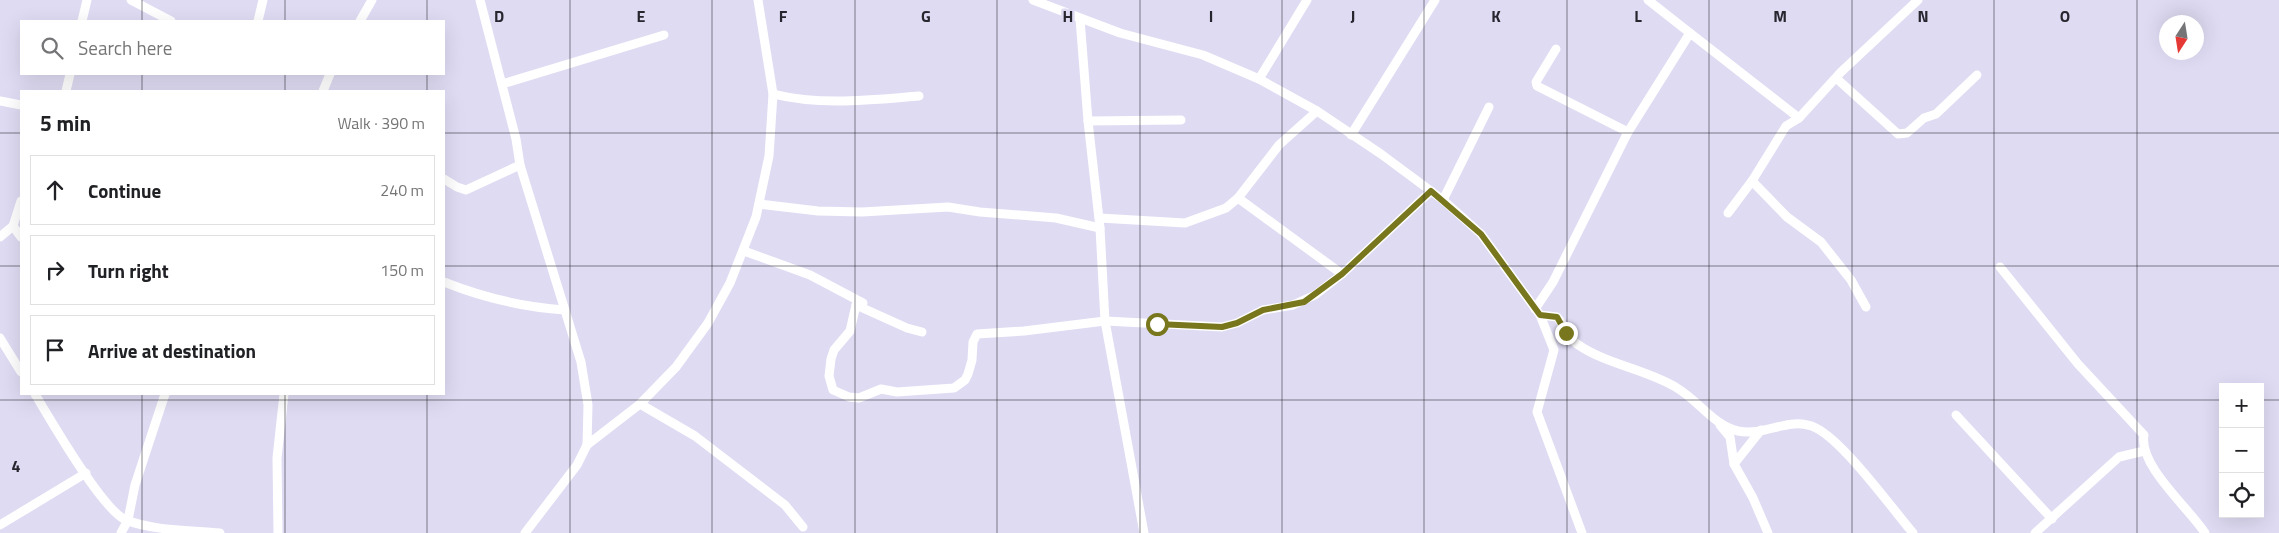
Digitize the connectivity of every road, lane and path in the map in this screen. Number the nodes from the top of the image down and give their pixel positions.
1 (87, 0) edge
2 (131, 0) edge
3 (263, 0) edge
4 (372, 0) edge
5 (480, 0) edge
6 (758, 0) edge
7 (1033, 0) edge
8 (1307, 0) edge
9 (1435, 0) edge
10 (1648, 0) edge
11 (1918, 0) edge
12 (1080, 19) junction
13 (82, 20) edge
14 (169, 20) edge
15 (258, 20) edge
16 (361, 20) edge
17 (1690, 33) junction
18 (664, 35) dead end
19 (1556, 49) dead end
20 (70, 75) edge
21 (330, 75) edge
22 (1977, 75) dead end
23 (1836, 78) junction
24 (1259, 79) junction
25 (502, 84) junction
26 (66, 90) edge
27 (323, 90) edge
28 (774, 94) junction
29 (919, 96) dead end
30 (0, 101) edge
31 (20, 105) edge
32 (1489, 107) dead end
33 (1316, 111) junction
34 (1799, 118) junction
35 (1181, 120) dead end
36 (1088, 121) junction
37 (1628, 132) junction
38 (1351, 135) junction
39 (520, 164) junction
40 (445, 180) edge
41 (1752, 181) junction
42 (1431, 191) junction
43 (1238, 198) junction
44 (1443, 200) junction
45 (20, 204) edge
46 (759, 204) junction
47 (1728, 213) dead end
48 (1100, 218) junction
49 (13, 226) junction
50 (1100, 228) junction
51 (20, 236) edge
52 (0, 237) edge
53 (744, 250) junction
54 (2000, 266) dead end
55 (1342, 274) junction
56 (445, 282) edge
57 (856, 305) junction
58 (1866, 307) dead end
59 (565, 310) junction
60 (1537, 312) junction
61 (1105, 321) junction
62 (922, 332) dead end
63 (0, 338) edge
64 (20, 370) edge
65 (35, 395) edge
66 (165, 395) edge
67 (284, 395) edge
68 (640, 404) junction
69 (1956, 415) dead end
70 (1718, 423) junction
71 (1761, 430) junction
72 (587, 445) junction
73 (2144, 451) junction
74 (1734, 464) junction
75 (86, 473) junction
76 (2052, 519) junction
77 (128, 520) junction
78 (0, 525) edge
79 (803, 527) dead end
80 (121, 533) edge
81 (220, 533) edge
82 (277, 533) edge
83 (525, 533) edge
84 (1144, 533) edge
85 (1582, 533) edge
86 (1768, 533) edge
87 (1913, 533) edge
88 (2035, 533) edge
89 (2205, 533) edge

1 - 13 street
2 - 14 street
3 - 15 street
4 - 16 street
5 - 25 street
6 - 28 street
7 - 12 street
8 - 24 street
9 - 38 street
10 - 17 street
11 - 23 street
12 - 24 street
12 - 36 street
17 - 34 street
17 - 37 street
18 - 25 street
19 - 37 street
20 - 26 street
21 - 27 street
22 - 23 street
23 - 34 street
24 - 33 street
25 - 39 street
28 - 29 street
28 - 46 street
30 - 31 street
32 - 44 street
33 - 38 street
33 - 43 street
34 - 41 street
35 - 36 street
36 - 48 street
37 - 60 street
38 - 42 street
39 - 40 street
39 - 59 street
41 - 47 street
41 - 58 street
42 - 44 street
42 - 55 street
43 - 48 street
43 - 55 street
44 - 60 street
45 - 49 street
46 - 50 street
46 - 53 street
48 - 50 street
49 - 51 street
49 - 52 street
50 - 61 street
53 - 57 street
53 - 68 street
54 - 73 street
55 - 61 street
56 - 59 street
57 - 61 street
57 - 62 street
59 - 72 street
60 - 70 street
60 - 85 street
61 - 84 street
63 - 64 street
65 - 75 street
66 - 77 street
67 - 82 street
68 - 72 street
68 - 79 street
69 - 76 street
70 - 71 street
70 - 74 street
71 - 74 street
71 - 87 street
72 - 83 street
73 - 76 street
73 - 89 street
74 - 86 street
75 - 77 street
75 - 78 street
76 - 88 street
77 - 80 street
77 - 81 street

